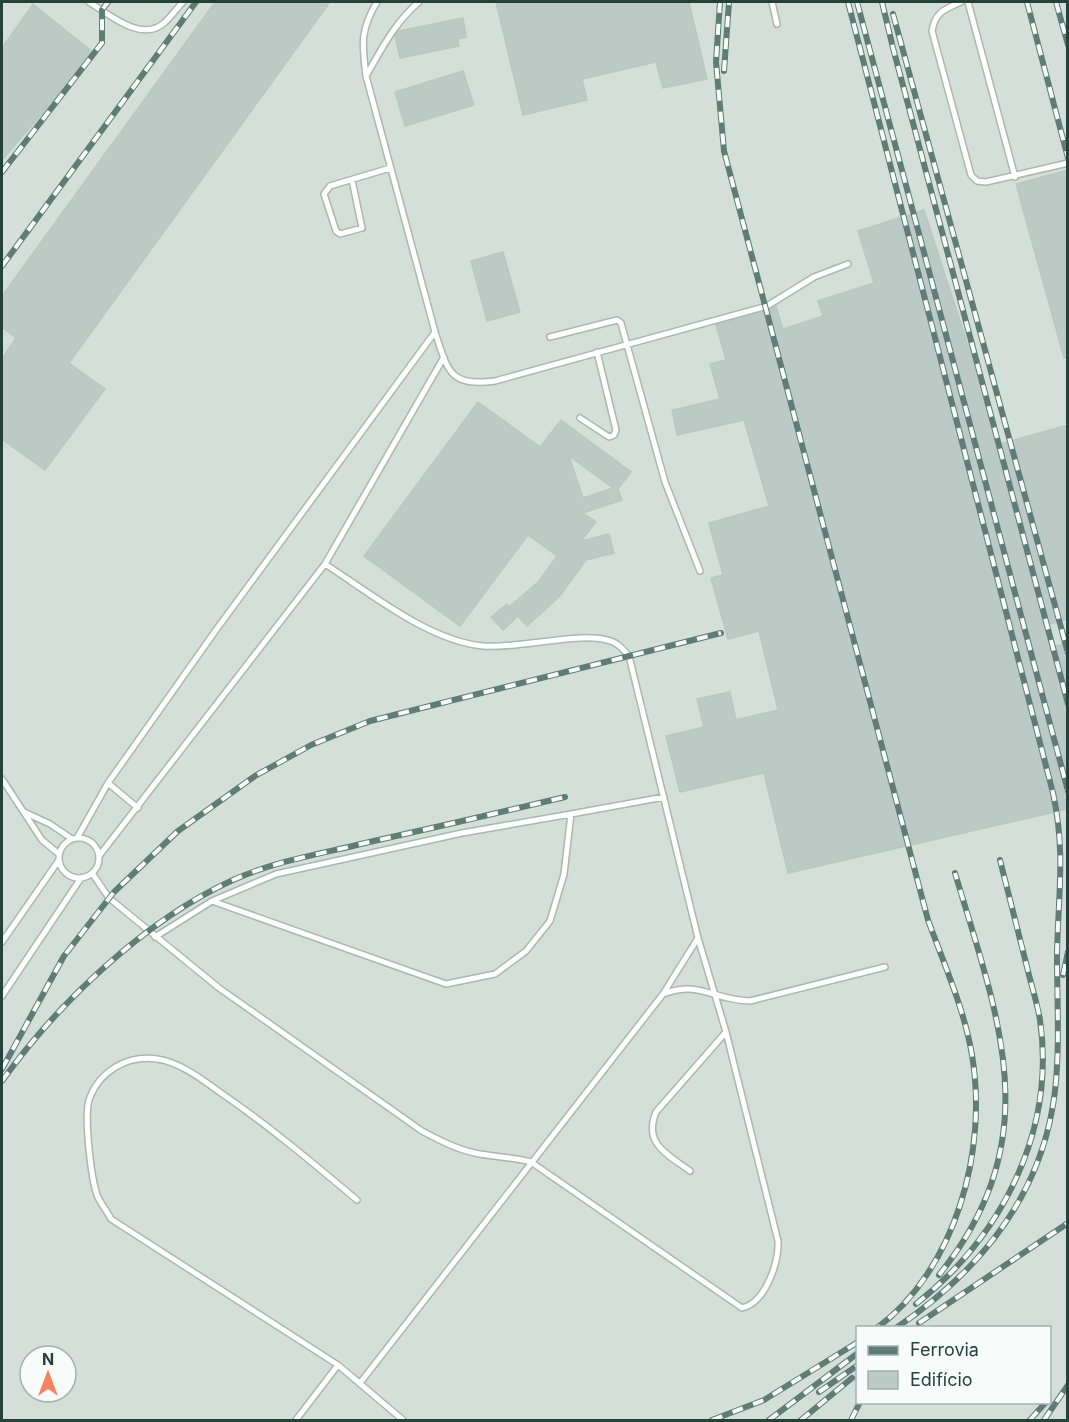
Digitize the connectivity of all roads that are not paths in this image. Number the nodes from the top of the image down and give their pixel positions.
1 (89, 2) edge
2 (183, 2) edge
3 (377, 2) edge
4 (419, 2) edge
5 (772, 2) edge
6 (962, 2) edge
7 (968, 2) edge
8 (777, 24) dead end
9 (366, 76) junction
10 (1068, 163) edge
11 (390, 168) junction
12 (1015, 177) junction
13 (352, 180) junction
14 (848, 264) dead end
15 (435, 332) junction
16 (550, 337) dead end
17 (626, 344) junction
18 (597, 352) junction
19 (444, 357) junction
20 (580, 418) dead end
21 (325, 564) junction
22 (700, 571) dead end
23 (2, 779) edge
24 (108, 783) junction
25 (664, 797) junction
26 (138, 808) junction
27 (21, 811) junction
28 (571, 814) junction
29 (74, 839) junction
30 (99, 856) junction
31 (59, 857) junction
32 (92, 873) junction
33 (81, 878) junction
34 (212, 901) junction
35 (155, 937) junction
36 (698, 938) junction
37 (2, 942) edge
38 (885, 967) dead end
39 (663, 994) junction
40 (2, 996) edge
41 (716, 997) junction
42 (726, 1032) junction
43 (531, 1162) junction
44 (690, 1171) dead end
45 (357, 1200) dead end
46 (338, 1365) junction
47 (360, 1383) junction
48 (296, 1420) edge
49 (403, 1420) edge

1 - 2 lane
3 - 9 lane
4 - 9 lane
5 - 8 lane
6 - 12 lane
7 - 12 lane
9 - 11 lane
10 - 12 lane
11 - 13 lane
11 - 15 lane
13 - 13 lane
14 - 17 lane
15 - 19 lane
15 - 24 lane
16 - 17 lane
17 - 18 lane
17 - 22 lane
18 - 19 lane
18 - 20 lane
19 - 21 lane
21 - 25 lane
21 - 26 lane
23 - 27 lane
24 - 26 lane
24 - 29 lane
25 - 28 lane
25 - 36 lane
26 - 30 lane
27 - 29 lane
27 - 31 lane
28 - 34 lane
28 - 34 lane
29 - 30 lane
29 - 31 lane
30 - 32 lane
31 - 33 lane
31 - 37 lane
32 - 33 lane
32 - 35 lane
33 - 40 lane
34 - 35 lane
35 - 43 lane
36 - 39 lane
36 - 41 lane
38 - 41 lane
39 - 41 lane
39 - 43 lane
41 - 42 lane
42 - 43 lane
42 - 44 lane
43 - 47 lane
45 - 46 lane
46 - 47 lane
46 - 48 lane
47 - 49 lane

